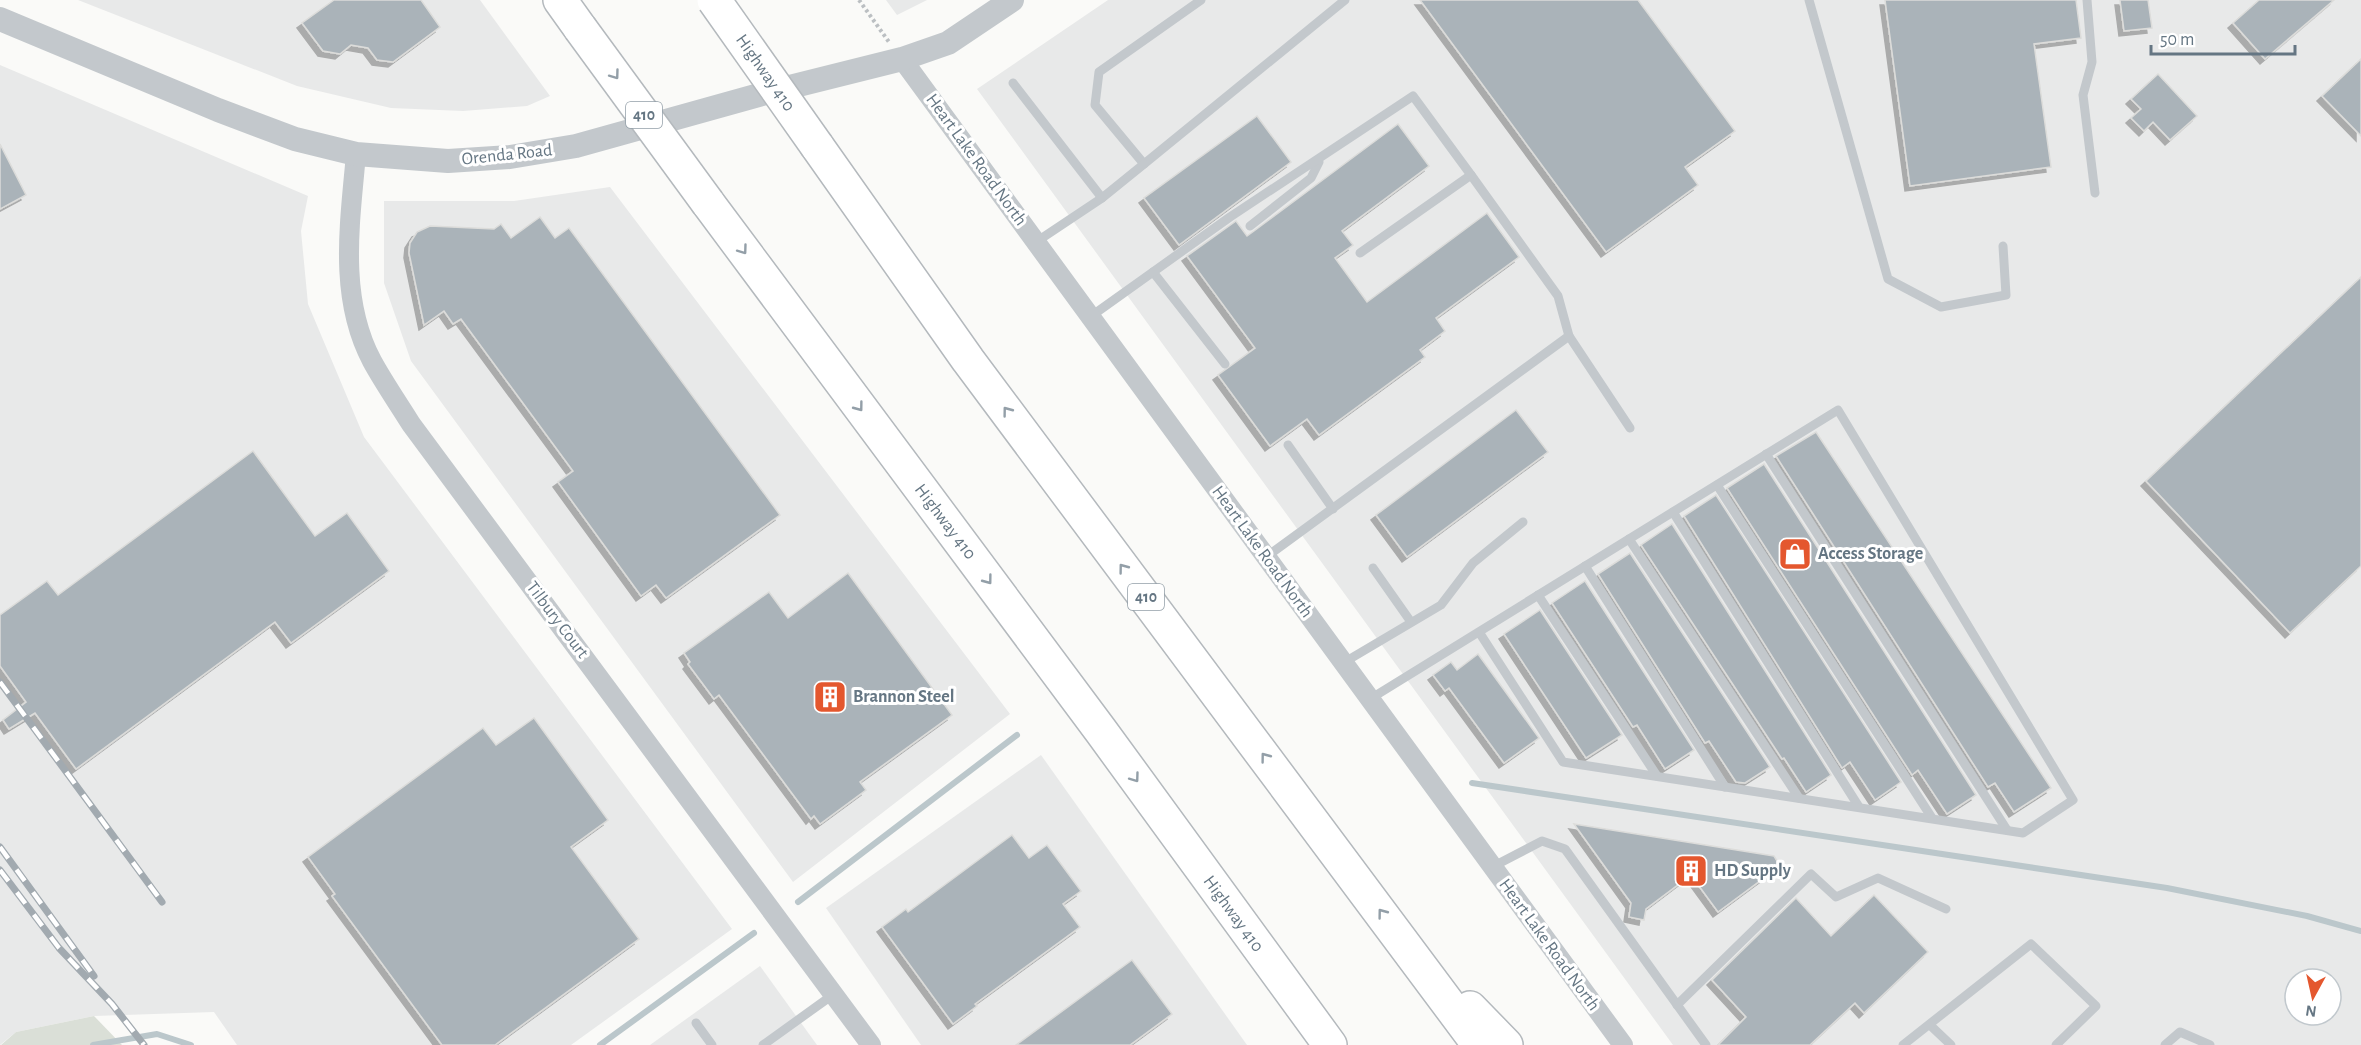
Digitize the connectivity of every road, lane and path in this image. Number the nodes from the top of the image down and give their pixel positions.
1 (560, 0) edge
2 (714, 0) edge
3 (859, 0) edge
4 (1012, 0) edge
5 (1201, 0) edge
6 (1345, 0) edge
7 (1809, 0) edge
8 (2087, 0) edge
9 (0, 19) edge
10 (902, 59) junction
11 (1013, 83) dead end
12 (356, 154) junction
13 (1320, 159) junction
14 (1144, 164) junction
15 (1471, 175) junction
16 (2095, 193) dead end
17 (1102, 198) junction
18 (1250, 226) dead end
19 (1036, 242) junction
20 (2003, 246) dead end
21 (1360, 253) dead end
22 (1153, 272) junction
23 (1090, 317) junction
24 (1569, 336) junction
25 (1225, 364) dead end
26 (1630, 428) dead end
27 (1288, 445) dead end
28 (1766, 454) junction
29 (1717, 485) junction
30 (1333, 508) junction
31 (1673, 512) junction
32 (1522, 522) dead end
33 (1629, 539) junction
34 (1266, 557) junction
35 (1585, 566) junction
36 (1373, 568) dead end
37 (1539, 595) junction
38 (1411, 622) junction
39 (1479, 632) junction
40 (1343, 663) junction
41 (1370, 699) junction
42 (1657, 776) junction
43 (1725, 787) junction
44 (1799, 798) junction
45 (1859, 807) junction
46 (1932, 818) junction
47 (2007, 830) junction
48 (1492, 867) junction
49 (1946, 909) dead end
50 (1253, 941) junction
51 (1411, 952) junction
52 (834, 994) junction
53 (1677, 1005) junction
54 (696, 1023) dead end
55 (1931, 1026) junction
56 (712, 1045) edge
57 (763, 1045) edge
58 (871, 1045) edge
59 (1305, 1045) edge
60 (1330, 1045) edge
61 (1479, 1045) edge
62 (1506, 1045) edge
63 (1623, 1045) edge
64 (1706, 1045) edge
65 (1903, 1045) edge
66 (1951, 1045) edge
67 (2056, 1045) edge
68 (2165, 1045) edge
69 (2210, 1045) edge

1 -> 50 highway, Highway 410 / 410, bridge
51 -> 2 highway, Highway 410 / 410, bridge
3 - 10 path
4 - 10 street, Orenda Road
5 - 14 lane
6 - 14 lane
7 - 20 lane
8 - 16 lane
9 - 12 street, Orenda Road
10 - 12 street, Orenda Road
10 - 19 street, Heart Lake Road North
11 - 17 lane
12 - 52 street, Tilbury Court
13 - 15 lane
13 - 18 lane
13 - 22 lane
14 - 17 lane
15 - 21 lane
15 - 24 lane
17 - 19 lane
19 - 23 street, Heart Lake Road North
22 - 23 lane
22 - 25 lane
23 - 34 street, Heart Lake Road North
24 - 26 lane
24 - 30 lane
27 - 30 lane
28 - 29 lane
28 - 47 lane
28 - 47 lane
29 - 31 lane
29 - 46 lane
30 - 34 lane
31 - 33 lane
31 - 45 lane
32 - 38 lane
33 - 35 lane
33 - 44 lane
34 - 40 street, Heart Lake Road North
35 - 37 lane
35 - 43 lane
36 - 38 lane
37 - 39 lane
37 - 42 lane
38 - 40 lane
39 - 41 lane
39 - 42 lane
40 - 41 street, Heart Lake Road North
41 - 48 street, Heart Lake Road North
42 - 43 lane
43 - 44 lane
44 - 45 lane
45 - 46 lane
46 - 47 lane
48 - 53 lane
48 - 63 street, Heart Lake Road North
49 - 53 lane
50 - 59 highway
50 - 60 highway, Highway 410 / 410
51 - 61 highway, Highway 410 / 410
51 - 62 highway
52 - 57 lane
52 - 58 street, Tilbury Court
53 - 64 lane
54 - 56 lane
55 - 65 lane
55 - 66 lane
55 - 67 lane
68 - 69 lane

